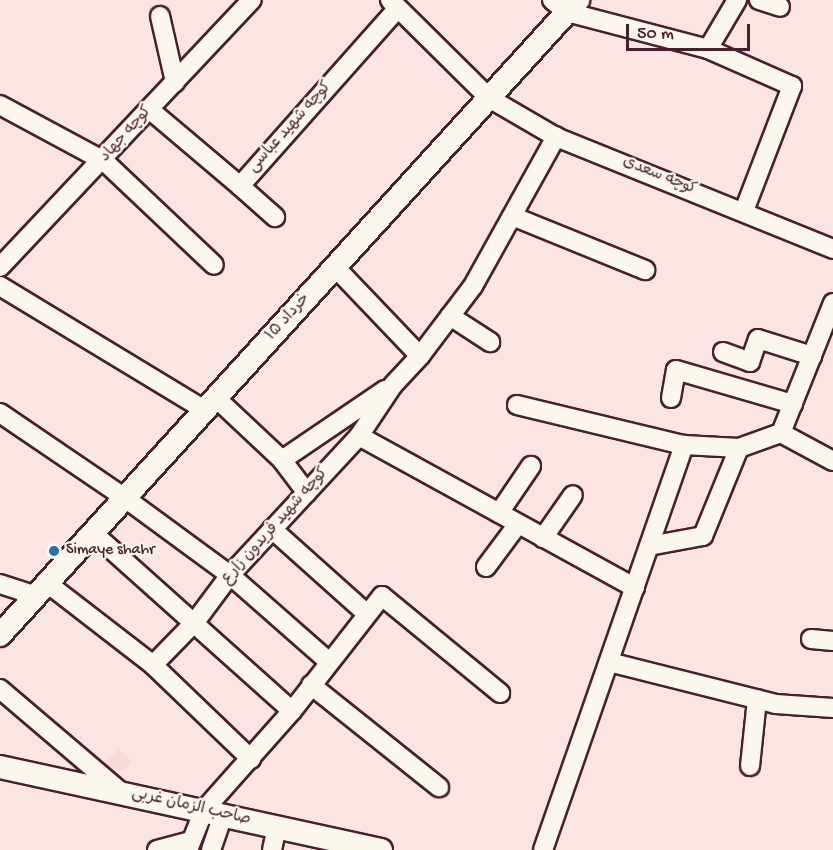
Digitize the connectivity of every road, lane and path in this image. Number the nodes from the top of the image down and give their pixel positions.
1 (252, 0) edge
2 (737, 0) edge
3 (759, 0) edge
4 (394, 4) edge
5 (566, 4) edge
6 (780, 7) dead end
7 (160, 16) dead end
8 (708, 49) junction
9 (175, 82) junction
10 (489, 98) junction
11 (0, 105) edge
12 (149, 109) junction
13 (556, 137) junction
14 (104, 161) junction
15 (240, 186) junction
16 (744, 211) junction
17 (512, 216) junction
18 (275, 217) dead end
19 (833, 249) edge
20 (214, 265) dead end
21 (0, 267) edge
22 (335, 267) junction
23 (645, 270) dead end
24 (0, 286) edge
25 (833, 303) edge
26 (450, 316) junction
27 (490, 342) dead end
28 (723, 352) dead end
29 (420, 356) junction
30 (812, 356) junction
31 (393, 385) junction
32 (671, 398) dead end
33 (210, 404) junction
34 (793, 404) junction
35 (517, 405) dead end
36 (0, 413) edge
37 (781, 433) junction
38 (359, 436) junction
39 (684, 445) junction
40 (739, 448) junction
41 (282, 460) junction
42 (833, 461) edge
43 (531, 466) dead end
44 (307, 493) junction
45 (573, 495) dead end
46 (125, 498) junction
47 (499, 513) junction
48 (518, 524) junction
49 (272, 529) junction
50 (93, 533) junction
51 (543, 538) junction
52 (649, 546) junction
53 (486, 567) dead end
54 (230, 575) junction
55 (0, 584) edge
56 (635, 588) junction
57 (42, 590) junction
58 (366, 613) junction
59 (195, 622) junction
60 (0, 635) edge
61 (811, 639) dead end
62 (833, 641) edge
63 (329, 662) junction
64 (609, 662) junction
65 (153, 665) junction
66 (311, 686) junction
67 (0, 689) edge
68 (501, 693) dead end
69 (757, 699) junction
70 (833, 706) edge
71 (292, 711) junction
72 (251, 759) junction
73 (750, 766) dead end
74 (0, 767) edge
75 (439, 787) dead end
76 (121, 792) junction
77 (213, 812) junction
78 (278, 827) junction
79 (189, 845) edge
80 (355, 847) edge
81 (157, 850) edge
82 (211, 850) edge
83 (272, 850) edge
84 (381, 850) edge
85 (543, 850) edge

1 - 9 street, کوچه جهاد
2 - 8 street
3 - 6 street
4 - 10 street, کوچه سعدی
4 - 15 street, کوچه شهید عباسی
5 - 8 street
5 - 10 main road, ۱۵ خرداد
7 - 9 street
8 - 16 street
9 - 12 street, کوچه جهاد
10 - 13 street, کوچه سعدی
10 - 22 main road, ۱۵ خرداد
11 - 14 street
12 - 14 street, کوچه جهاد
12 - 15 street, کوچه شهید عباسی
13 - 16 street, کوچه سعدی
13 - 17 street, کوچه شهید فریدون زارع
14 - 20 street
14 - 21 street, کوچه جهاد
15 - 18 street
16 - 19 street, کوچه سعدی
17 - 23 street
17 - 26 street, کوچه شهید فریدون زارع
22 - 29 street
22 - 33 main road, ۱۵ خرداد
24 - 33 street
25 - 30 street
26 - 27 street
26 - 29 street, کوچه شهید فریدون زارع
28 - 30 street
29 - 31 street, کوچه شهید فریدون زارع
30 - 34 street
31 - 38 street, کوچه شهید فریدون زارع
31 - 41 street, کوچه شهید فریدون زارع
32 - 34 street
33 - 41 street
33 - 46 main road, ۱۵ خرداد
34 - 37 street
35 - 39 street
36 - 46 street
37 - 40 street
37 - 42 street
38 - 44 street, کوچه شهید فریدون زارع
38 - 47 street
39 - 40 street
39 - 52 street
40 - 52 street
41 - 44 street
43 - 47 street
44 - 49 street, کوچه شهید فریدون زارع
45 - 51 street
46 - 50 main road, ۱۵ خرداد
46 - 54 street
47 - 48 street
48 - 51 street
48 - 53 street
49 - 54 street, کوچه شهید فریدون زارع
49 - 58 street
50 - 57 main road, ۱۵ خرداد
50 - 59 street
51 - 56 street
52 - 56 street
54 - 59 street, کوچه شهید فریدون زارع
54 - 63 street
55 - 57 street
56 - 64 street
57 - 60 main road, ۱۵ خرداد
57 - 65 street
58 - 63 street
58 - 68 street
59 - 65 street, کوچه شهید فریدون زارع
59 - 71 street
61 - 62 street
63 - 66 street
64 - 69 street
64 - 85 street
65 - 72 street
66 - 71 street
66 - 75 street
67 - 76 street
69 - 70 street
69 - 73 street
71 - 72 street
72 - 77 street
74 - 76 main road, صاحب الزمان غربی
76 - 77 main road, صاحب الزمان غربی
77 - 78 main road, صاحب الزمان غربی
77 - 79 street
77 - 82 street
78 - 80 main road, صاحب الزمان غربی
78 - 83 street
79 - 81 street
80 - 84 main road, صاحب الزمان غربی

